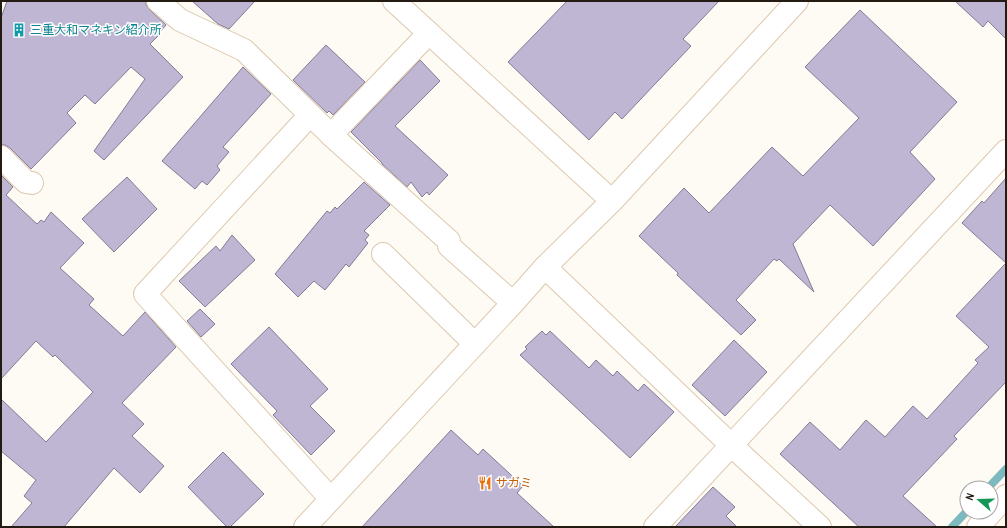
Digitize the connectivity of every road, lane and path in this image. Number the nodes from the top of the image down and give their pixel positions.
1 (158, 1) edge
2 (394, 1) edge
3 (797, 1) edge
4 (429, 33) junction
5 (310, 115) junction
6 (331, 135) junction
7 (1006, 151) edge
8 (1, 157) edge
9 (32, 183) dead end
10 (612, 201) junction
11 (383, 254) dead end
12 (545, 267) junction
13 (513, 303) junction
14 (475, 344) junction
15 (731, 445) junction
16 (1006, 496) edge
17 (331, 499) junction
18 (305, 527) edge
19 (655, 527) edge
20 (820, 527) edge
21 (978, 527) edge

1 - 5 street
2 - 4 street
3 - 10 street
4 - 6 street
4 - 10 street
5 - 6 street
5 - 17 street
6 - 13 street
7 - 15 street
8 - 9 street
10 - 12 street
11 - 14 street
12 - 13 street
12 - 15 street
13 - 14 street
14 - 17 street
15 - 19 street
15 - 20 street
16 - 21 street
17 - 18 street

